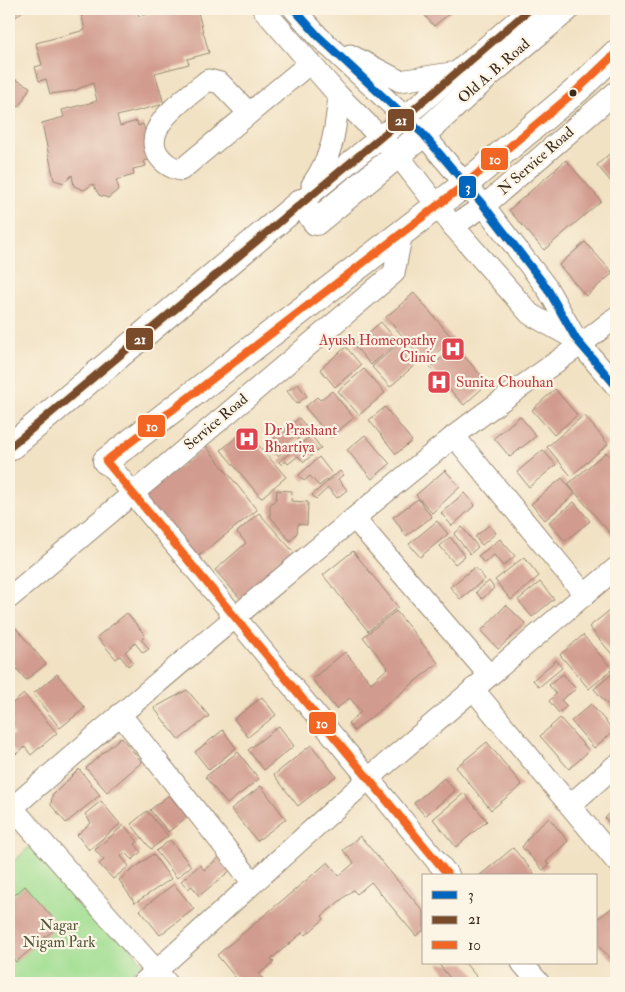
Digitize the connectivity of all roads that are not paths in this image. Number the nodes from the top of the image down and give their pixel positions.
1 (263, 9) edge
2 (294, 9) edge
3 (530, 9) edge
4 (566, 9) edge
5 (318, 36) junction
6 (616, 53) edge
7 (310, 63) junction
8 (458, 72) junction
9 (616, 92) edge
10 (339, 96) junction
11 (249, 113) junction
12 (414, 126) junction
13 (389, 146) junction
14 (464, 185) junction
15 (484, 206) junction
16 (309, 212) junction
17 (445, 216) junction
18 (402, 233) junction
19 (616, 317) edge
20 (579, 342) junction
21 (616, 386) edge
22 (454, 436) junction
23 (9, 448) edge
24 (106, 461) joint
25 (131, 493) junction
26 (355, 519) junction
27 (616, 568) edge
28 (585, 595) junction
29 (9, 598) edge
30 (235, 619) junction
31 (489, 675) junction
32 (473, 690) junction
33 (120, 714) junction
34 (616, 765) edge
35 (368, 779) junction
36 (570, 805) junction
37 (10, 806) edge
38 (616, 861) edge
39 (447, 874) edge
40 (253, 883) junction
41 (523, 964) edge
42 (156, 979) edge
43 (539, 983) edge

1 - 7 street
2 - 5 street
3 - 8 street
4 - 12 main road, Old A. B. Road
5 - 8 street
5 - 12 street
6 - 14 main road
7 - 10 street
7 - 11 street
8 - 12 street
9 - 15 street, N Service Road
10 - 13 street
10 - 16 street
11 - 11 street
12 - 13 main road, Old A. B. Road
12 - 14 street
13 - 16 main road
13 - 17 street
14 - 15 street
14 - 17 main road
15 - 17 street, N Service Road
15 - 20 street
16 - 23 main road
17 - 18 main road
17 - 20 street
18 - 24 main road
18 - 25 street, Service Road
19 - 20 street
20 - 21 street
20 - 22 street
22 - 26 street
22 - 28 street
24 - 25 street
25 - 29 street, Service Road
25 - 30 street
26 - 30 street
26 - 31 street
27 - 28 street
28 - 31 street
30 - 33 street
30 - 35 street
31 - 32 street
32 - 35 street
32 - 36 street
33 - 37 street
33 - 40 street
34 - 36 street
35 - 39 street
35 - 40 street
36 - 38 street
37 - 42 street
40 - 42 street
41 - 43 street

